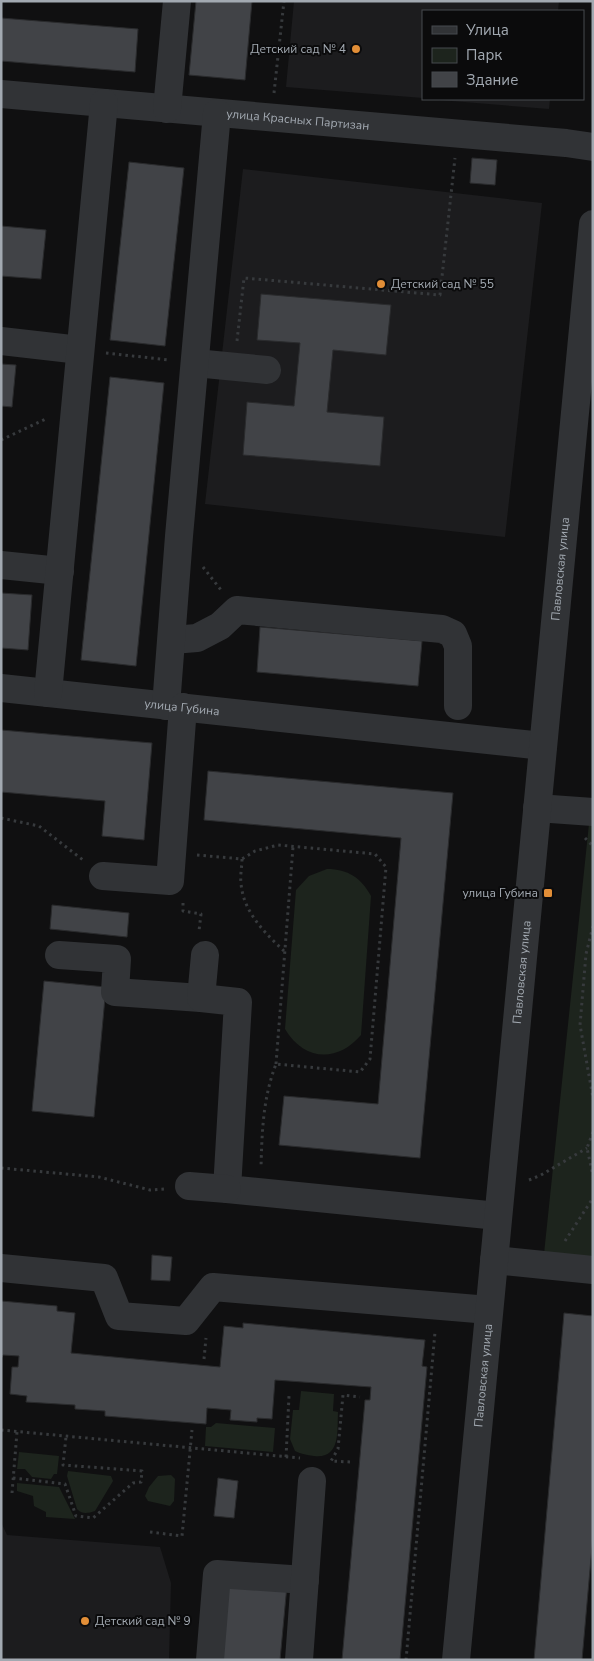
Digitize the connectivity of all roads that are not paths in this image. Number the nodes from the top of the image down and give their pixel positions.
1 (177, 1) edge
2 (1, 94) edge
3 (104, 103) junction
4 (167, 109) junction
5 (217, 113) junction
6 (593, 147) edge
7 (593, 224) edge
8 (1, 341) edge
9 (587, 343) edge
10 (80, 350) junction
11 (196, 363) junction
12 (267, 370) dead end
13 (1, 565) edge
14 (60, 571) junction
15 (172, 640) junction
16 (1, 688) edge
17 (48, 693) junction
18 (458, 706) dead end
19 (175, 707) junction
20 (543, 746) junction
21 (537, 808) junction
22 (593, 812) edge
23 (103, 876) road end
24 (58, 955) dead end
25 (205, 955) dead end
26 (201, 998) junction
27 (189, 1186) road end
28 (227, 1190) junction
29 (498, 1216) junction
30 (494, 1260) junction
31 (1, 1268) edge
32 (593, 1270) edge
33 (489, 1310) junction
34 (317, 1468) road end
35 (305, 1580) junction
36 (210, 1660) edge
37 (300, 1660) edge
38 (456, 1660) edge

1 - 4 street
2 - 3 street, улица Красных Партизан
3 - 4 street, улица Красных Партизан
3 - 10 street
4 - 5 street, улица Красных Партизан
5 - 6 street, улица Красных Партизан
5 - 11 street
7 - 9 street, Павловская улица
8 - 10 street
9 - 20 street, Павловская улица
10 - 14 street
11 - 12 street
11 - 15 street
13 - 14 street
14 - 17 street
15 - 18 street
15 - 19 street
16 - 17 street, улица Губина
17 - 19 street, улица Губина
19 - 20 street, улица Губина
19 - 23 street
20 - 21 street, Павловская улица
21 - 22 street
21 - 29 street, Павловская улица
24 - 26 street
25 - 26 street
26 - 28 street
27 - 28 street
28 - 29 street
29 - 30 street, Павловская улица
30 - 32 street
30 - 33 street, Павловская улица
31 - 33 street
33 - 38 street, Павловская улица
34 - 35 street
35 - 36 street
35 - 37 street

